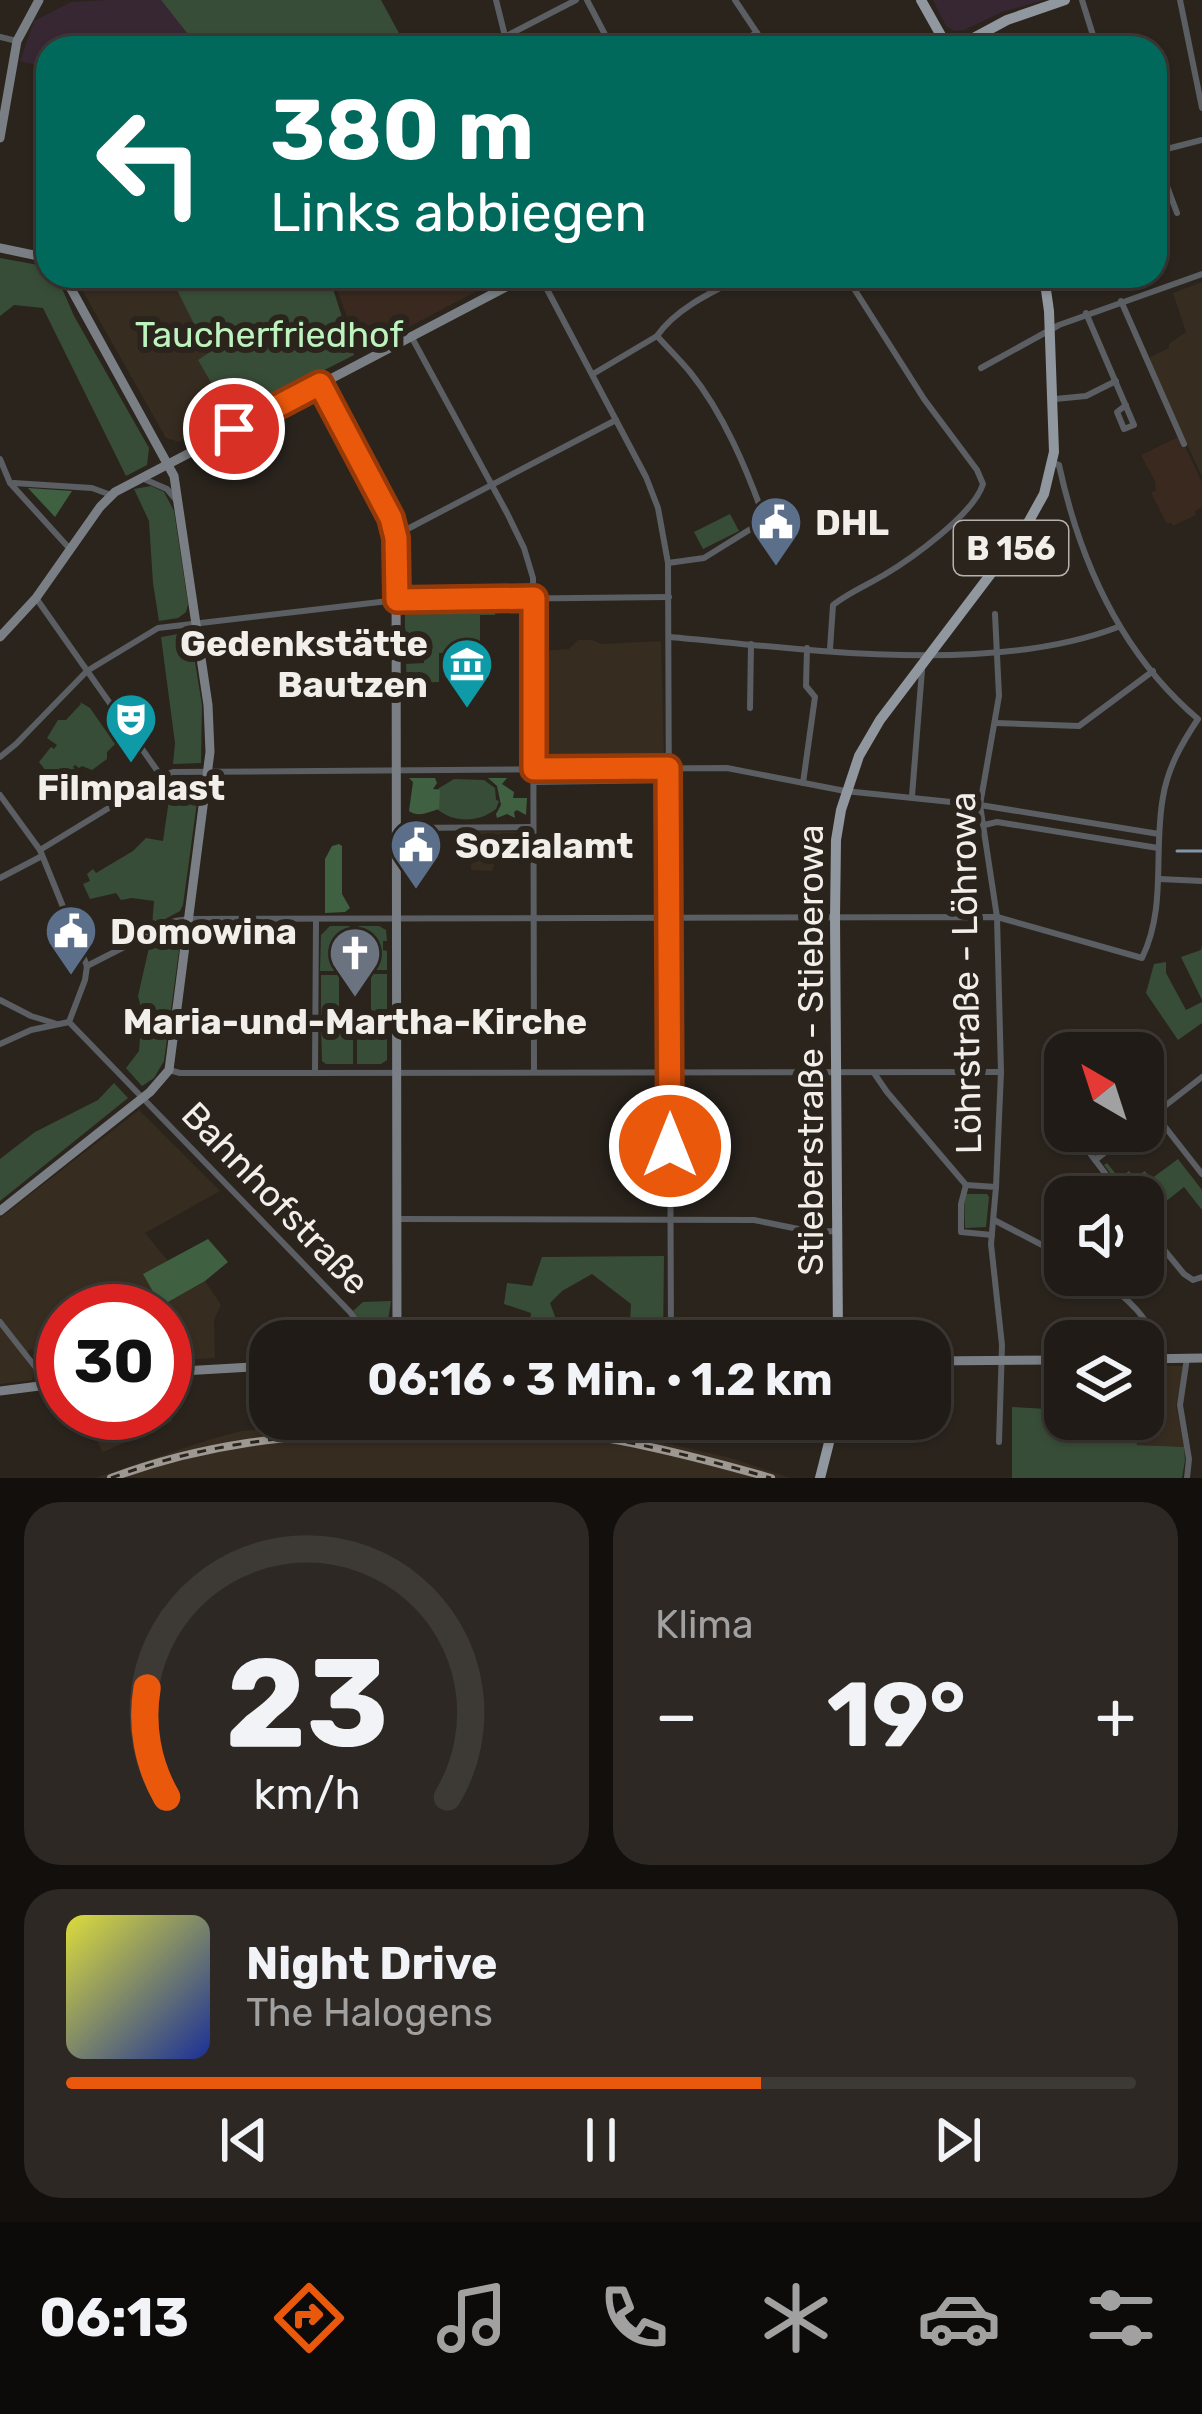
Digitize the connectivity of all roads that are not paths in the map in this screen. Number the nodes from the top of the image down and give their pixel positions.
1 (39, 0) edge
2 (496, 0) edge
3 (576, 0) edge
4 (587, 0) edge
5 (735, 0) edge
6 (921, 0) edge
7 (1065, 0) edge
8 (1082, 0) edge
9 (1180, 0) edge
10 (757, 33) junction
11 (505, 36) edge
12 (507, 36) edge
13 (606, 36) edge
14 (751, 36) edge
15 (759, 36) edge
16 (944, 36) edge
17 (976, 36) edge
18 (1093, 36) edge
19 (0, 37) edge
20 (17, 41) junction
21 (5, 82) edge
22 (1202, 109) edge
23 (0, 138) edge
24 (1202, 140) edge
25 (1167, 149) edge
26 (1167, 186) edge
27 (1177, 213) dead end
28 (0, 248) edge
29 (36, 256) edge
30 (1202, 274) edge
31 (1167, 286) edge
32 (71, 288) edge
33 (504, 288) edge
34 (546, 288) edge
35 (722, 288) edge
36 (855, 288) edge
37 (1045, 288) edge
38 (1160, 288) edge
39 (1154, 290) joint
40 (1121, 301) junction
41 (1086, 314) junction
42 (1049, 329) junction
43 (412, 336) junction
44 (657, 336) junction
45 (981, 368) dead end
46 (592, 375) junction
47 (1117, 381) junction
48 (320, 384) junction
49 (1051, 399) junction
50 (1126, 405) dead end
51 (616, 420) junction
52 (1184, 444) dead end
53 (0, 459) edge
54 (1052, 463) junction
55 (168, 464) junction
56 (140, 478) junction
57 (10, 483) junction
58 (491, 485) junction
59 (0, 488) edge
60 (111, 495) junction
61 (179, 505) junction
62 (396, 535) junction
63 (74, 548) junction
64 (668, 563) junction
65 (669, 597) junction
66 (36, 598) junction
67 (534, 598) junction
68 (397, 600) junction
69 (995, 614) dead end
70 (197, 623) junction
71 (1119, 627) junction
72 (0, 637) edge
73 (670, 637) junction
74 (751, 644) junction
75 (807, 648) junction
76 (830, 650) junction
77 (996, 652) junction
78 (931, 654) junction
79 (922, 666) junction
80 (87, 671) junction
81 (1153, 671) junction
82 (750, 708) dead end
83 (997, 723) junction
84 (0, 757) edge
85 (668, 768) junction
86 (534, 769) junction
87 (398, 771) junction
88 (207, 772) junction
89 (161, 776) junction
90 (668, 779) junction
91 (534, 782) junction
92 (803, 783) junction
93 (845, 791) junction
94 (0, 795) edge
95 (912, 796) junction
96 (980, 805) junction
97 (984, 825) junction
98 (534, 827) junction
99 (398, 828) junction
100 (1159, 834) junction
101 (1158, 848) junction
102 (41, 853) junction
103 (0, 878) edge
104 (1160, 879) junction
105 (1202, 881) edge
106 (534, 916) junction
107 (669, 917) junction
108 (835, 917) junction
109 (997, 917) junction
110 (189, 919) junction
111 (397, 919) junction
112 (316, 920) junction
113 (87, 965) junction
114 (0, 1000) edge
115 (31, 1016) junction
116 (69, 1022) junction
117 (58, 1024) junction
118 (31, 1030) junction
119 (0, 1044) edge
120 (169, 1070) junction
121 (534, 1072) junction
122 (670, 1072) junction
123 (836, 1072) junction
124 (1001, 1072) junction
125 (315, 1073) junction
126 (398, 1073) junction
127 (874, 1073) junction
128 (1202, 1077) edge
129 (143, 1097) junction
130 (1164, 1107) edge
131 (1164, 1125) edge
132 (1089, 1152) edge
133 (1105, 1152) edge
134 (1095, 1160) junction
135 (1202, 1174) edge
136 (1107, 1176) edge
137 (966, 1185) junction
138 (996, 1187) junction
139 (0, 1210) edge
140 (398, 1219) junction
141 (670, 1220) junction
142 (994, 1220) junction
143 (836, 1231) junction
144 (992, 1235) junction
145 (1044, 1246) edge
146 (1164, 1250) edge
147 (1202, 1277) edge
148 (1122, 1296) edge
149 (355, 1320) edge
150 (398, 1320) edge
151 (671, 1320) edge
152 (838, 1320) edge
153 (1144, 1320) edge
154 (0, 1322) edge
155 (1187, 1358) junction
156 (1202, 1358) edge
157 (1164, 1359) edge
158 (1000, 1360) junction
159 (1044, 1360) edge
160 (951, 1361) edge
161 (36, 1367) edge
162 (249, 1367) edge
163 (192, 1370) edge
164 (36, 1386) edge
165 (0, 1391) edge
166 (830, 1440) edge
167 (999, 1442) dead end
168 (820, 1478) edge
169 (1187, 1478) edge

1 - 20 street
2 - 11 street
3 - 12 street
4 - 13 street
5 - 10 street
6 - 16 main road
7 - 17 main road
8 - 18 street
9 - 22 street
10 - 14 street
10 - 15 street
19 - 20 street
20 - 21 street
21 - 23 street
24 - 25 street
26 - 27 street
28 - 29 street
30 - 31 street
32 - 55 street
33 - 43 street
34 - 46 street
35 - 44 street
36 - 76 street
37 - 42 main road, B 156
38 - 39 street
39 - 40 street
40 - 41 street
40 - 52 street
41 - 42 street
41 - 47 street
42 - 45 street
42 - 49 main road, B 156
43 - 48 street
43 - 58 street
44 - 46 street
44 - 64 street
46 - 51 street
47 - 49 street
47 - 50 street
48 - 55 street
48 - 62 street
49 - 54 main road, B 156
51 - 58 street
51 - 64 street
53 - 57 street
54 - 71 street
54 - 78 main road, Stieberstraße - Stieberowa / B 156
55 - 56 street
55 - 61 street
56 - 60 street
56 - 61 street
57 - 59 street
57 - 60 street
57 - 63 street
58 - 62 street
58 - 67 street
60 - 63 street
61 - 70 street
62 - 68 street
63 - 66 street
64 - 65 street
65 - 67 street
65 - 73 street
66 - 72 street
66 - 80 street
67 - 68 street
67 - 86 street
68 - 70 street
68 - 87 street
69 - 77 street, Löhrstraße - Löhrowa
70 - 80 street
70 - 88 street
71 - 77 street
71 - 81 street
73 - 74 street
73 - 85 street
74 - 75 street
74 - 82 street
75 - 76 street
75 - 92 street
76 - 78 street
77 - 78 street
77 - 83 street, Löhrstraße - Löhrowa
78 - 79 main road, Stieberstraße - Stieberowa / B 156
79 - 93 main road, Stieberstraße - Stieberowa / B 156
79 - 95 street
80 - 84 street
80 - 89 street
81 - 83 street
81 - 100 street
83 - 96 street, Löhrstraße - Löhrowa
85 - 86 street
85 - 90 street
85 - 92 street
86 - 87 street
86 - 91 street
87 - 88 street
87 - 99 street
88 - 89 street
88 - 110 street
89 - 102 street
90 - 91 street
90 - 107 street
91 - 98 street
92 - 93 street
93 - 95 street
93 - 108 main road, Stieberstraße - Stieberowa / B 156
94 - 102 street
95 - 96 street
96 - 97 street, Löhrstraße - Löhrowa
96 - 100 street
97 - 101 street
97 - 109 street, Löhrstraße - Löhrowa
98 - 99 street
98 - 106 street
99 - 111 street
100 - 101 street
101 - 104 street
102 - 103 street
102 - 113 street
104 - 105 street
104 - 109 street
106 - 107 street
106 - 111 street
106 - 121 street
107 - 108 street
107 - 122 street
108 - 109 street
108 - 123 main road, Stieberstraße - Stieberowa / B 156
109 - 124 street, Löhrstraße - Löhrowa
110 - 112 street
110 - 113 street
110 - 120 street
111 - 112 street
111 - 126 street
112 - 125 street
113 - 116 street
114 - 115 street
115 - 117 street
115 - 118 street
116 - 117 street
116 - 129 street, Bahnhofstraße
117 - 118 street
118 - 119 street
120 - 125 street
120 - 129 street
121 - 122 street
121 - 126 street
122 - 123 street
122 - 141 street
123 - 127 street
123 - 143 main road, Stieberstraße - Stieberowa / B 156
124 - 127 street
124 - 138 street, Löhrstraße - Löhrowa
125 - 126 street
126 - 140 street
127 - 137 street
128 - 130 street
129 - 139 street
129 - 149 street, Bahnhofstraße
131 - 135 street
132 - 134 street
133 - 134 street
134 - 136 street
137 - 138 street
137 - 144 street
138 - 142 street, Löhrstraße - Löhrowa
140 - 141 street
140 - 150 street
141 - 143 street
141 - 151 street
142 - 144 street, Löhrstraße - Löhrowa
142 - 145 street
143 - 152 main road, Stieberstraße - Stieberowa / B 156
144 - 158 street, Löhrstraße - Löhrowa
146 - 147 street
148 - 153 street
154 - 161 street
155 - 156 street
155 - 157 street
155 - 169 street
158 - 159 street
158 - 160 street
158 - 167 street, Löhrstraße - Löhrowa
162 - 163 street
164 - 165 street
166 - 168 main road

